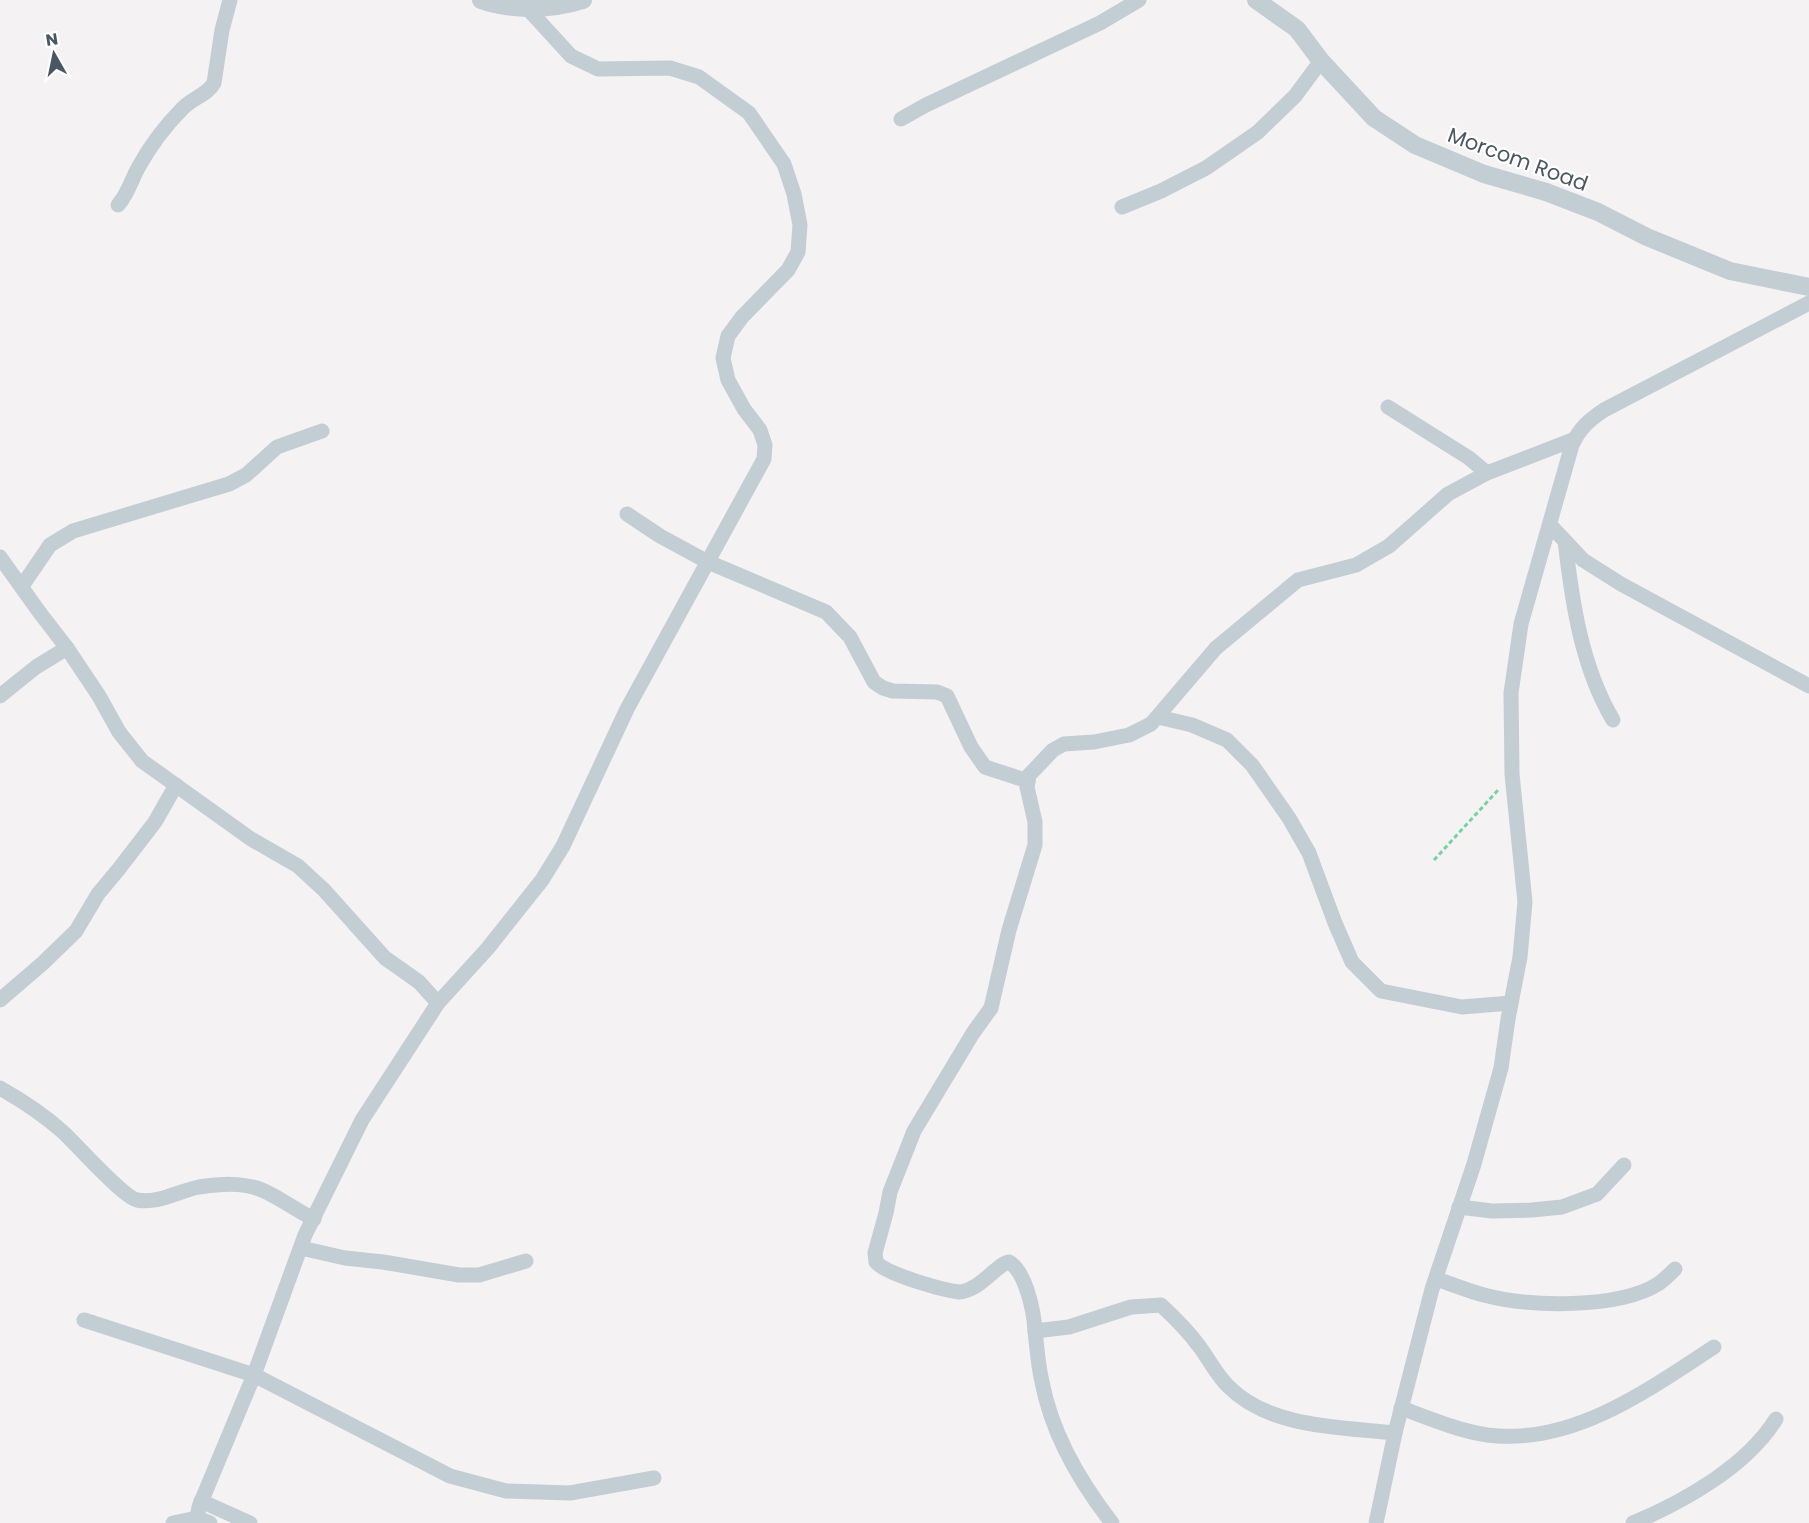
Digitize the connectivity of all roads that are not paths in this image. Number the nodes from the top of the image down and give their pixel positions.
1 (230, 0) edge
2 (481, 0) edge
3 (583, 0) edge
4 (1139, 0) edge
5 (1256, 0) edge
6 (528, 9) junction
7 (1321, 61) junction
8 (901, 119) dead end
9 (118, 205) dead end
10 (1122, 207) dead end
11 (1809, 287) edge
12 (1809, 303) edge
13 (1388, 407) dead end
14 (322, 431) dead end
15 (1575, 439) junction
16 (1487, 472) junction
17 (627, 514) dead end
18 (1550, 525) junction
19 (1565, 541) junction
20 (0, 557) edge
21 (708, 562) junction
22 (22, 586) junction
23 (67, 648) junction
24 (1809, 686) edge
25 (0, 696) edge
26 (1158, 717) junction
27 (1613, 720) dead end
28 (1028, 782) junction
29 (176, 785) junction
30 (0, 1000) edge
31 (438, 1003) junction
32 (1511, 1003) junction
33 (0, 1088) edge
34 (1624, 1165) dead end
35 (1459, 1207) junction
36 (314, 1219) junction
37 (301, 1248) junction
38 (526, 1261) dead end
39 (1676, 1269) dead end
40 (1436, 1279) junction
41 (84, 1320) dead end
42 (1035, 1331) junction
43 (1714, 1347) dead end
44 (254, 1375) junction
45 (1401, 1408) junction
46 (1776, 1419) dead end
47 (1395, 1433) junction
48 (654, 1478) dead end
49 (201, 1501) junction
50 (203, 1521) edge
51 (173, 1523) edge
52 (250, 1523) edge
53 (1112, 1523) edge
54 (1376, 1523) edge
55 (1633, 1523) edge

1 - 9 street
2 - 6 street
3 - 6 street
4 - 8 street
5 - 7 street, Morcom Road
6 - 21 street
7 - 10 street
7 - 11 street, Morcom Road
12 - 15 street
13 - 16 street
14 - 22 street
15 - 16 street
15 - 18 street
16 - 26 street
17 - 21 street
18 - 19 street
18 - 32 street
19 - 24 street
19 - 27 street
20 - 22 street
21 - 28 street
21 - 31 street
22 - 23 street
23 - 25 street
23 - 29 street
26 - 28 street
26 - 32 street
28 - 42 street
29 - 30 street
29 - 31 street
31 - 36 street
32 - 35 street
33 - 36 street
34 - 35 street
35 - 40 street
36 - 37 street
37 - 38 street
37 - 44 street
39 - 40 street
40 - 45 street
41 - 44 street
42 - 47 street
42 - 53 street
43 - 45 street
44 - 48 street
44 - 49 street
45 - 47 street
46 - 55 street
47 - 54 street
49 - 50 street
49 - 52 street
50 - 51 street

